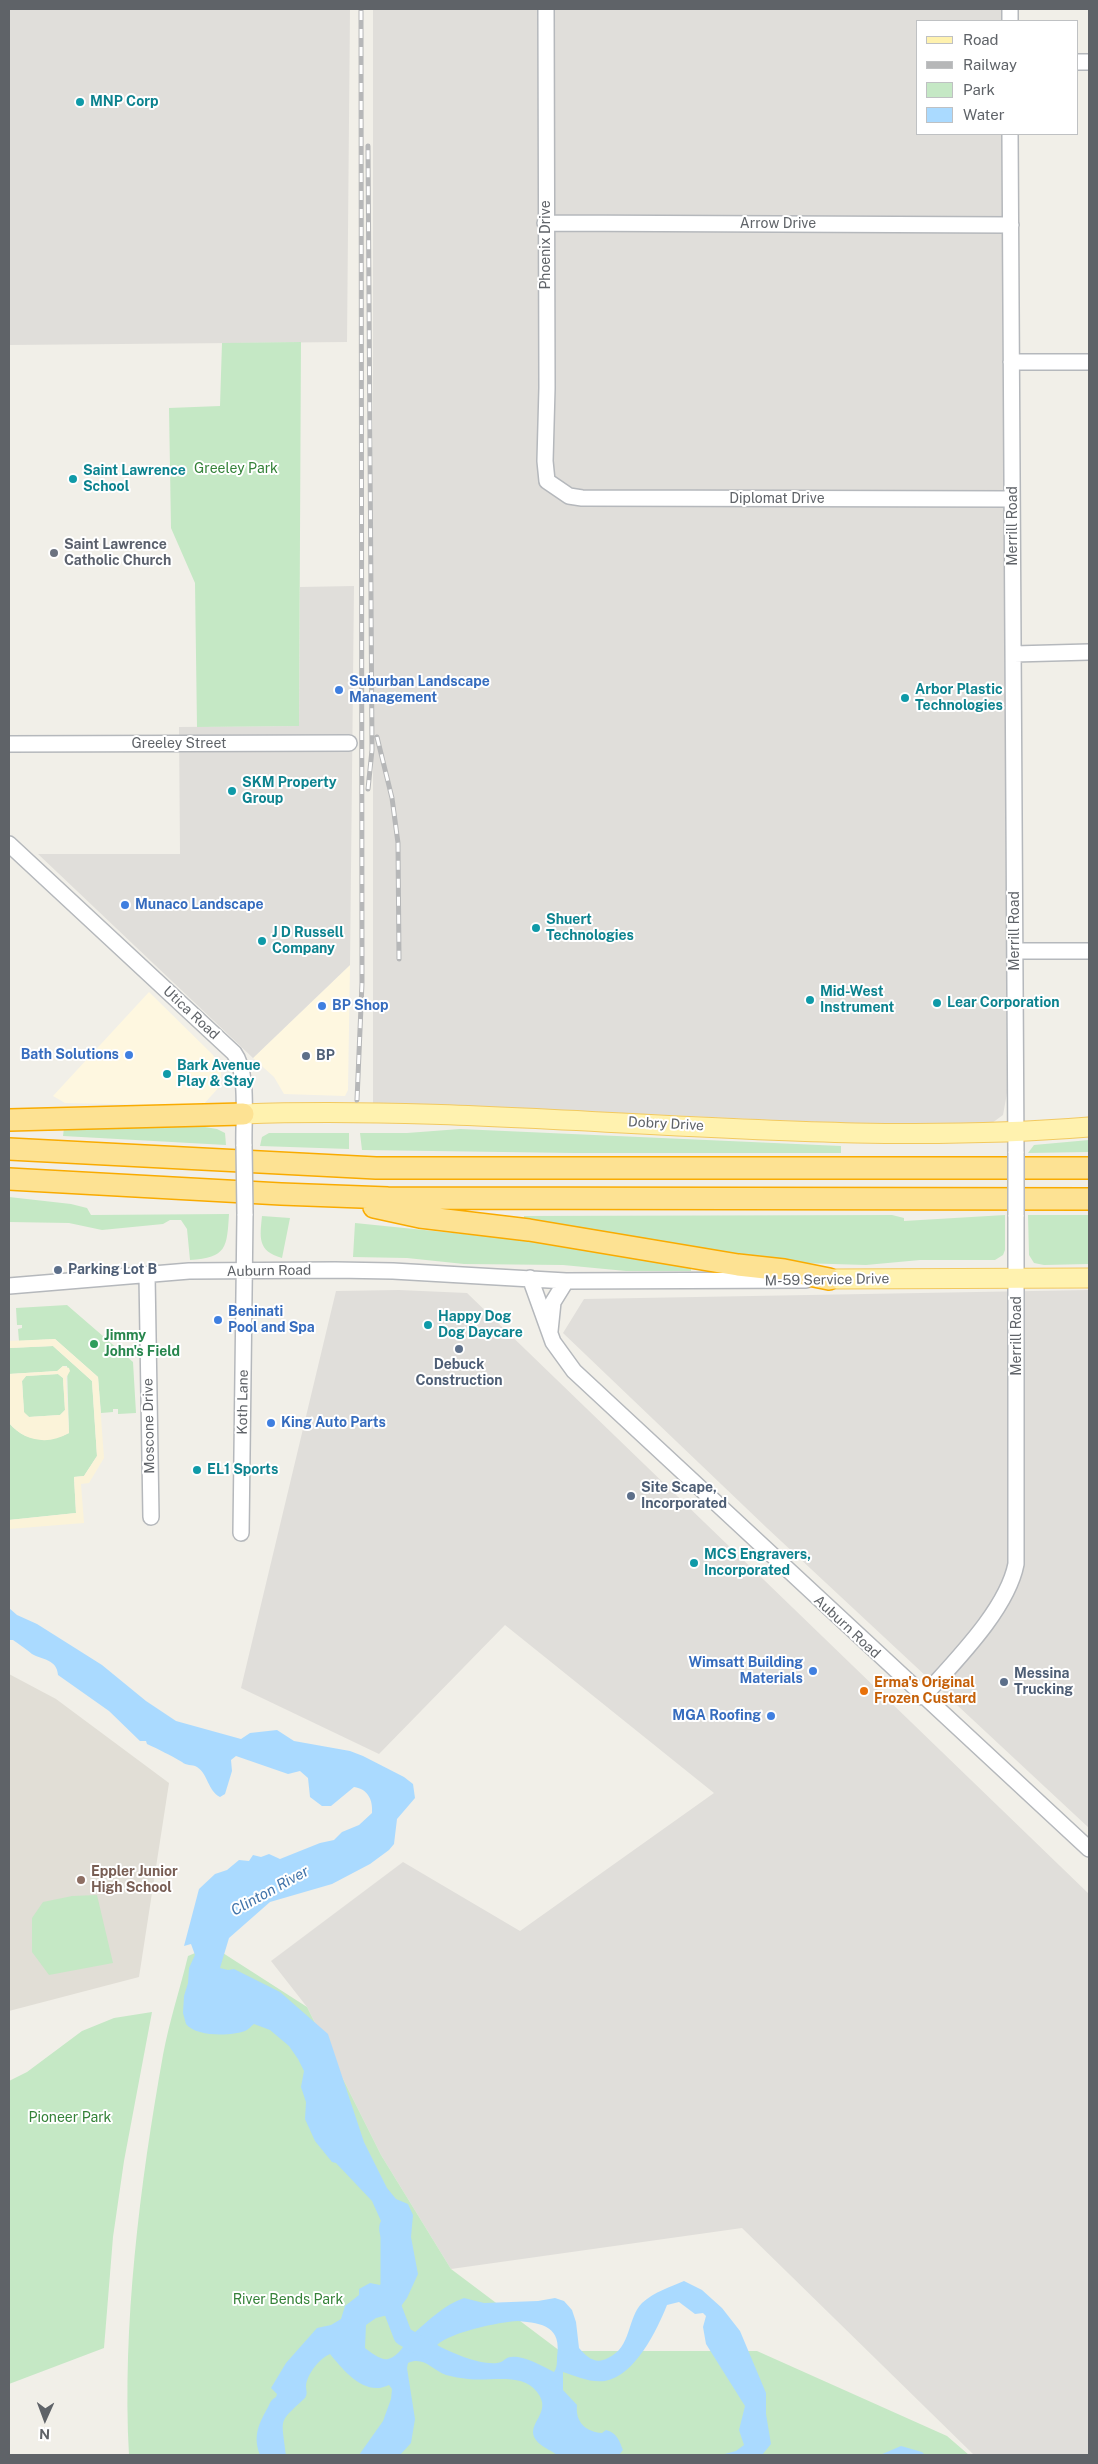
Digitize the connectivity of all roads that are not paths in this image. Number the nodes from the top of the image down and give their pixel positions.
1 (546, 9) edge
2 (1010, 135) edge
3 (545, 223) junction
4 (1011, 224) junction
5 (1012, 362) junction
6 (1089, 362) edge
7 (548, 481) joint
8 (1012, 500) junction
9 (1089, 652) edge
10 (1014, 654) junction
11 (9, 744) edge
12 (349, 744) dead end
13 (9, 844) edge
14 (1015, 951) junction
15 (1089, 951) edge
16 (243, 1114) junction
17 (9, 1120) edge
18 (1089, 1128) edge
19 (1016, 1132) junction
20 (9, 1149) edge
21 (1089, 1168) edge
22 (9, 1179) edge
23 (328, 1196) junction
24 (1089, 1198) edge
25 (244, 1271) junction
26 (147, 1275) junction
27 (530, 1278) junction
28 (1089, 1278) edge
29 (829, 1279) junction
30 (1016, 1279) junction
31 (566, 1281) junction
32 (9, 1286) edge
33 (550, 1334) junction
34 (151, 1517) dead end
35 (241, 1533) dead end
36 (923, 1697) junction
37 (1089, 1849) edge

1 - 3 street, Phoenix Drive
2 - 4 street, Merrill Road
3 - 4 street, Arrow Drive
3 - 7 street, Phoenix Drive
4 - 5 street, Merrill Road
5 - 6 street
5 - 8 street, Merrill Road
7 - 8 street, Diplomat Drive
8 - 10 street, Merrill Road
9 - 10 street
10 - 14 street, Merrill Road
11 - 12 street, Greeley Street
13 - 16 street, Utica Road
14 - 15 street
14 - 19 street, Merrill Road
16 - 17 highway
16 - 19 main road, Dobry Drive
16 - 25 street, Utica Road, bridge
18 - 19 main road, Dobry Drive
19 - 30 street, Merrill Road, bridge
20 - 21 highway
22 - 23 highway
23 - 24 highway
23 - 29 highway
25 - 26 street, Auburn Road
25 - 27 street, Auburn Road
25 - 35 street, Koth Lane
26 - 32 street, Auburn Road
26 - 34 street, Moscone Drive
27 - 31 street, Auburn Road
27 - 33 street, Auburn Road
28 - 30 main road, M-59 Service Drive
29 - 30 main road, M-59 Service Drive
29 - 31 street, M-59 Service Drive
30 - 36 street, Merrill Road
31 - 33 street
33 - 36 street, Auburn Road
36 - 37 street, Auburn Road

